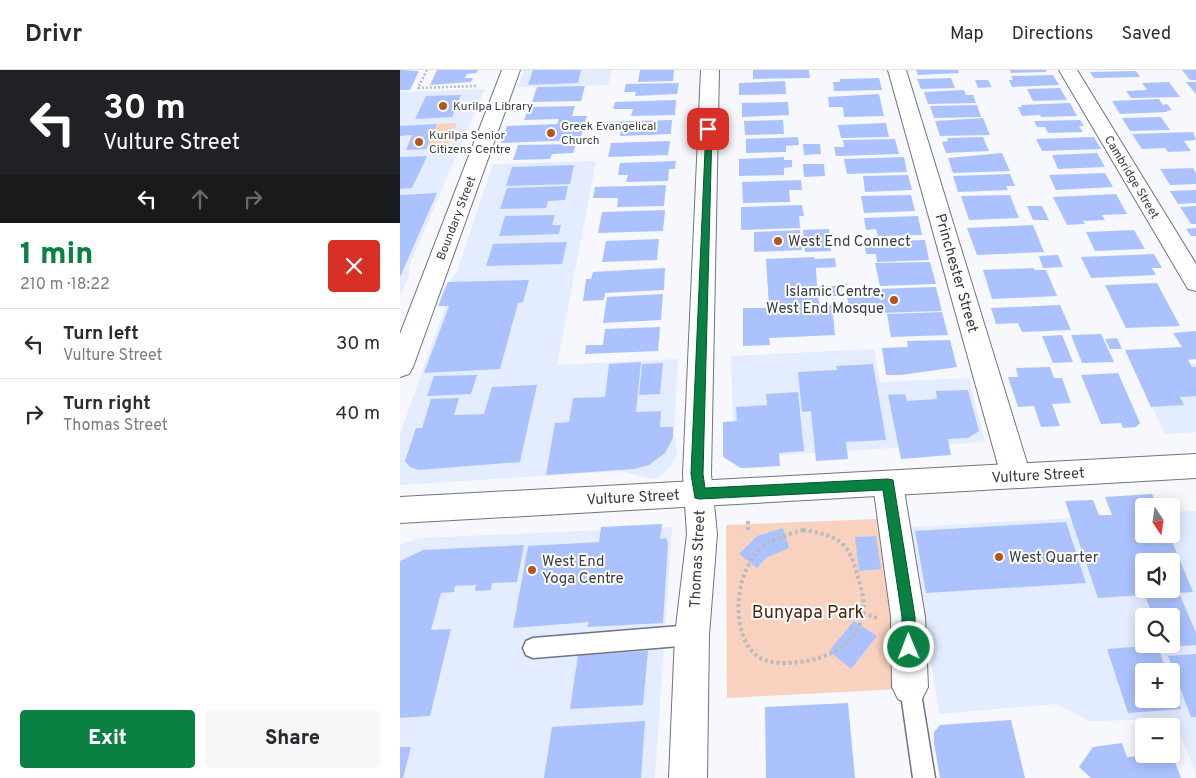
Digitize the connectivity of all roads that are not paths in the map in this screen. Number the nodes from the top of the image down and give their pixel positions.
1 (511, 70) edge
2 (710, 70) edge
3 (897, 70) edge
4 (1068, 70) edge
5 (1196, 284) edge
6 (400, 367) edge
7 (1196, 466) edge
8 (1016, 476) junction
9 (888, 484) junction
10 (699, 494) junction
11 (400, 510) edge
12 (692, 635) junction
13 (533, 648) dead end
14 (910, 687) joint
15 (688, 778) edge
16 (924, 778) edge

1 - 6 street, Boundary Street
2 - 10 street, Thomas Street
3 - 8 street, Princhester Street
4 - 5 street, Cambridge Street
7 - 8 street, Vulture Street
8 - 9 street, Vulture Street
9 - 10 street, Vulture Street
9 - 14 street
10 - 11 street, Vulture Street
10 - 12 street, Thomas Street
12 - 13 lane
12 - 15 street, Thomas Street
14 - 16 lane

